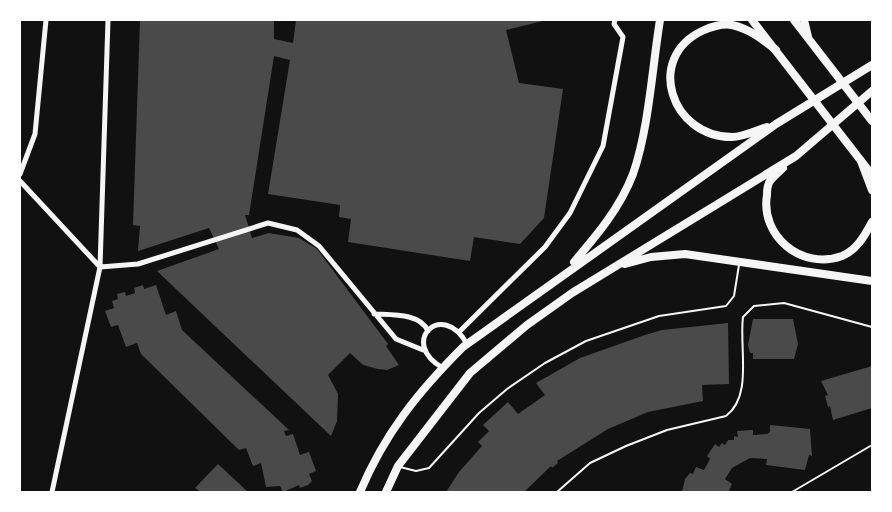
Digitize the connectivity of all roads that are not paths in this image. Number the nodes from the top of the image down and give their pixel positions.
1 (46, 20) edge
2 (108, 20) edge
3 (615, 20) edge
4 (660, 20) edge
5 (752, 20) edge
6 (795, 20) edge
7 (804, 20) edge
8 (808, 37) junction
9 (776, 50) junction
10 (873, 65) edge
11 (873, 91) edge
12 (873, 121) edge
13 (776, 124) junction
14 (796, 156) junction
15 (861, 161) junction
16 (20, 174) edge
17 (873, 175) edge
18 (20, 181) edge
19 (873, 190) edge
20 (873, 222) edge
21 (740, 262) junction
22 (100, 267) junction
23 (565, 273) junction
24 (873, 281) edge
25 (572, 293) junction
26 (374, 314) junction
27 (873, 327) edge
28 (428, 331) junction
29 (460, 331) junction
30 (467, 344) junction
31 (423, 350) junction
32 (443, 368) junction
33 (873, 445) edge
34 (398, 466) junction
35 (52, 492) edge
36 (360, 492) edge
37 (386, 492) edge
38 (556, 492) edge
39 (792, 492) edge

1 - 16 street
2 - 22 street
3 - 29 street
4 - 23 main road
5 - 9 main road
6 - 8 main road
7 - 8 main road
8 - 12 main road
9 - 13 main road
9 - 15 main road
10 - 13 main road
11 - 14 main road
13 - 23 main road
14 - 20 main road
14 - 25 main road
15 - 17 main road
15 - 19 main road
18 - 22 street
21 - 24 main road
21 - 25 main road
21 - 34 lane
22 - 26 street
22 - 35 street
23 - 30 main road
25 - 34 main road
26 - 28 street
26 - 31 street
27 - 38 lane
28 - 29 street
28 - 31 street
29 - 30 street
30 - 32 main road
31 - 32 street
32 - 36 main road
33 - 39 lane
34 - 37 main road

